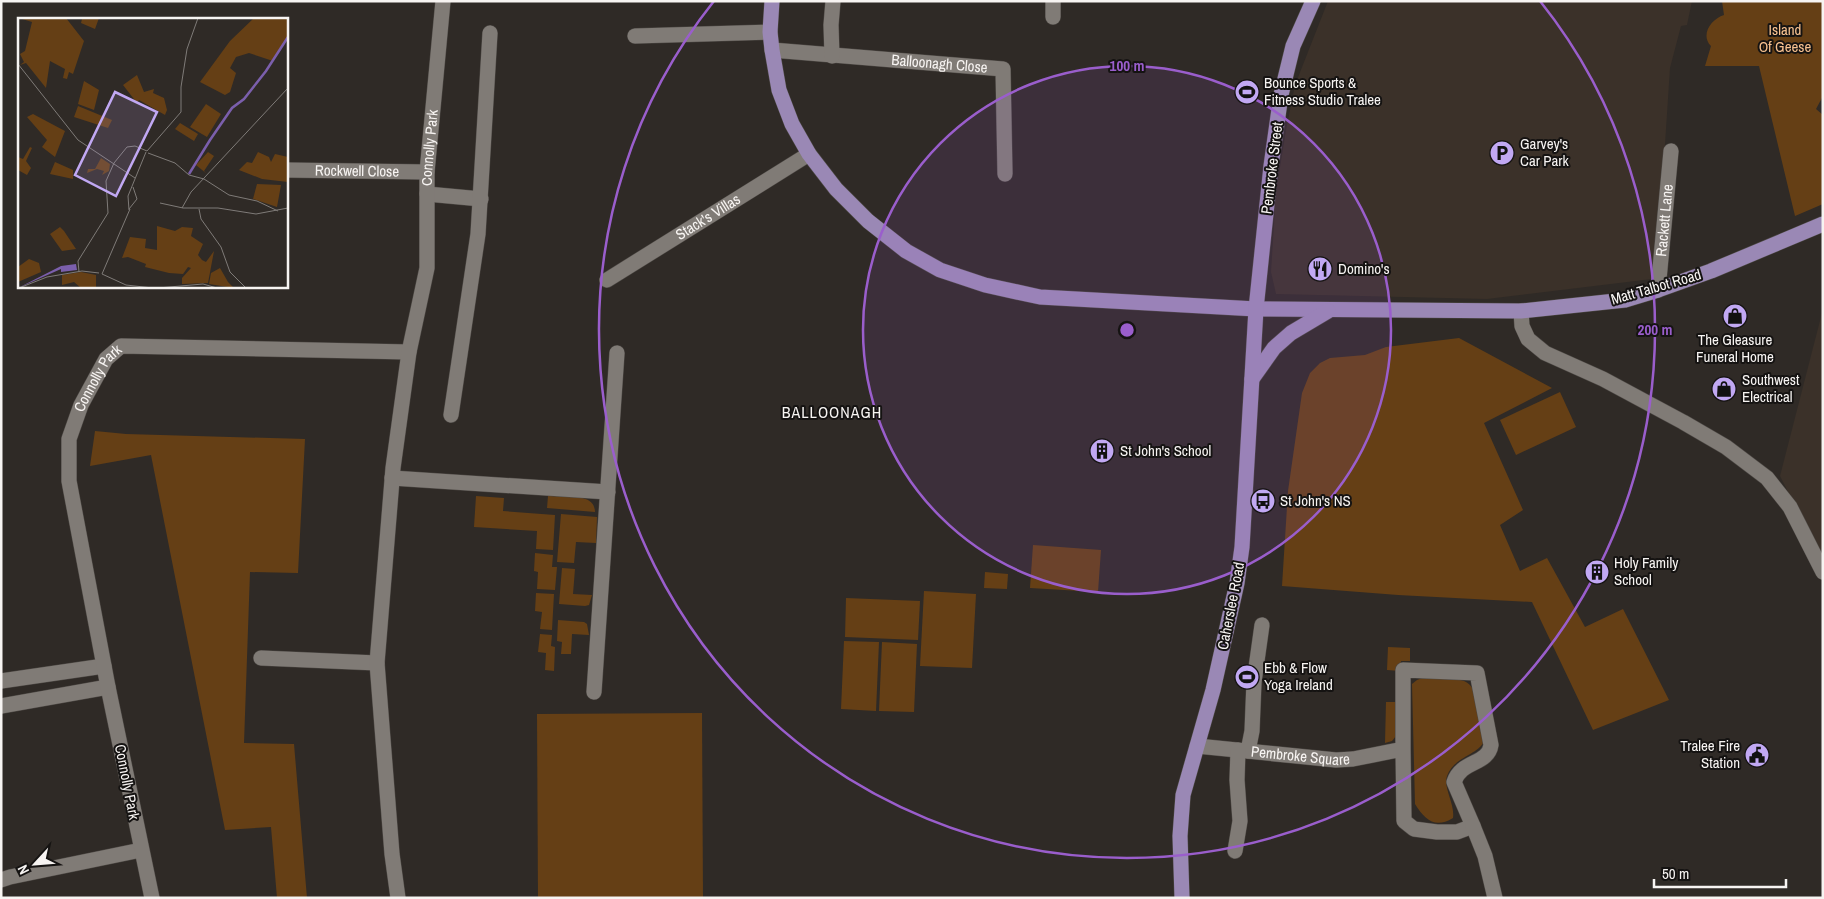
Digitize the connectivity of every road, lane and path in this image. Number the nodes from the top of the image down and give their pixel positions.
1 (443, 1) edge
2 (772, 1) edge
3 (832, 1) edge
4 (1053, 1) edge
5 (1313, 1) edge
6 (1053, 17) dead end
7 (770, 32) junction
8 (490, 33) dead end
9 (635, 36) dead end
10 (772, 50) junction
11 (832, 56) junction
12 (1671, 151) dead end
13 (809, 154) junction
14 (288, 170) edge
15 (428, 172) junction
16 (1005, 174) dead end
17 (427, 194) junction
18 (480, 199) junction
19 (1823, 224) edge
20 (607, 280) dead end
21 (1658, 290) junction
22 (1256, 309) junction
23 (1330, 310) junction
24 (1520, 311) junction
25 (409, 352) junction
26 (617, 352) dead end
27 (1252, 379) junction
28 (451, 415) dead end
29 (392, 478) junction
30 (608, 492) junction
31 (1823, 572) edge
32 (1262, 626) dead end
33 (261, 658) dead end
34 (377, 663) junction
35 (104, 666) junction
36 (1, 681) edge
37 (108, 687) junction
38 (594, 692) dead end
39 (1, 706) edge
40 (1197, 746) junction
41 (1403, 749) junction
42 (1243, 751) junction
43 (1473, 826) junction
44 (141, 850) junction
45 (1235, 851) dead end
46 (1, 880) edge
47 (152, 898) edge
48 (398, 898) edge
49 (1182, 898) edge
50 (1496, 898) edge

1 - 15 street, Connolly Park
2 - 7 main road, Matt Talbot Road
3 - 11 street
4 - 6 street
5 - 22 main road, Pembroke Street
7 - 9 street
7 - 10 main road, Matt Talbot Road
8 - 18 street
10 - 11 street, Balloonagh Close
10 - 13 main road, Matt Talbot Road
11 - 16 street, Balloonagh Close
12 - 21 street, Rackett Lane
13 - 20 street, Stack's Villas
13 - 22 main road, Matt Talbot Road
14 - 15 street, Rockwell Close
15 - 17 street, Connolly Park
17 - 18 street
17 - 25 street, Connolly Park
18 - 28 street
19 - 21 main road, Matt Talbot Road
21 - 24 main road, Matt Talbot Road
22 - 23 main road, Matt Talbot Road
22 - 27 main road, Caherslee Road
23 - 24 main road, Matt Talbot Road
23 - 27 main road
24 - 31 street
25 - 29 street, Connolly Park
25 - 35 street, Connolly Park
26 - 30 street
27 - 40 main road, Caherslee Road
29 - 30 street
29 - 34 street, Connolly Park
30 - 38 street
32 - 42 street
33 - 34 street
34 - 48 street, Connolly Park
35 - 36 street
35 - 37 street, Connolly Park
37 - 39 street
37 - 44 street, Connolly Park
40 - 42 street, Pembroke Square
40 - 49 main road, Caherslee Road
41 - 42 street, Pembroke Square
41 - 43 street
41 - 43 street
42 - 45 street
43 - 50 street
44 - 46 street
44 - 47 street, Connolly Park

